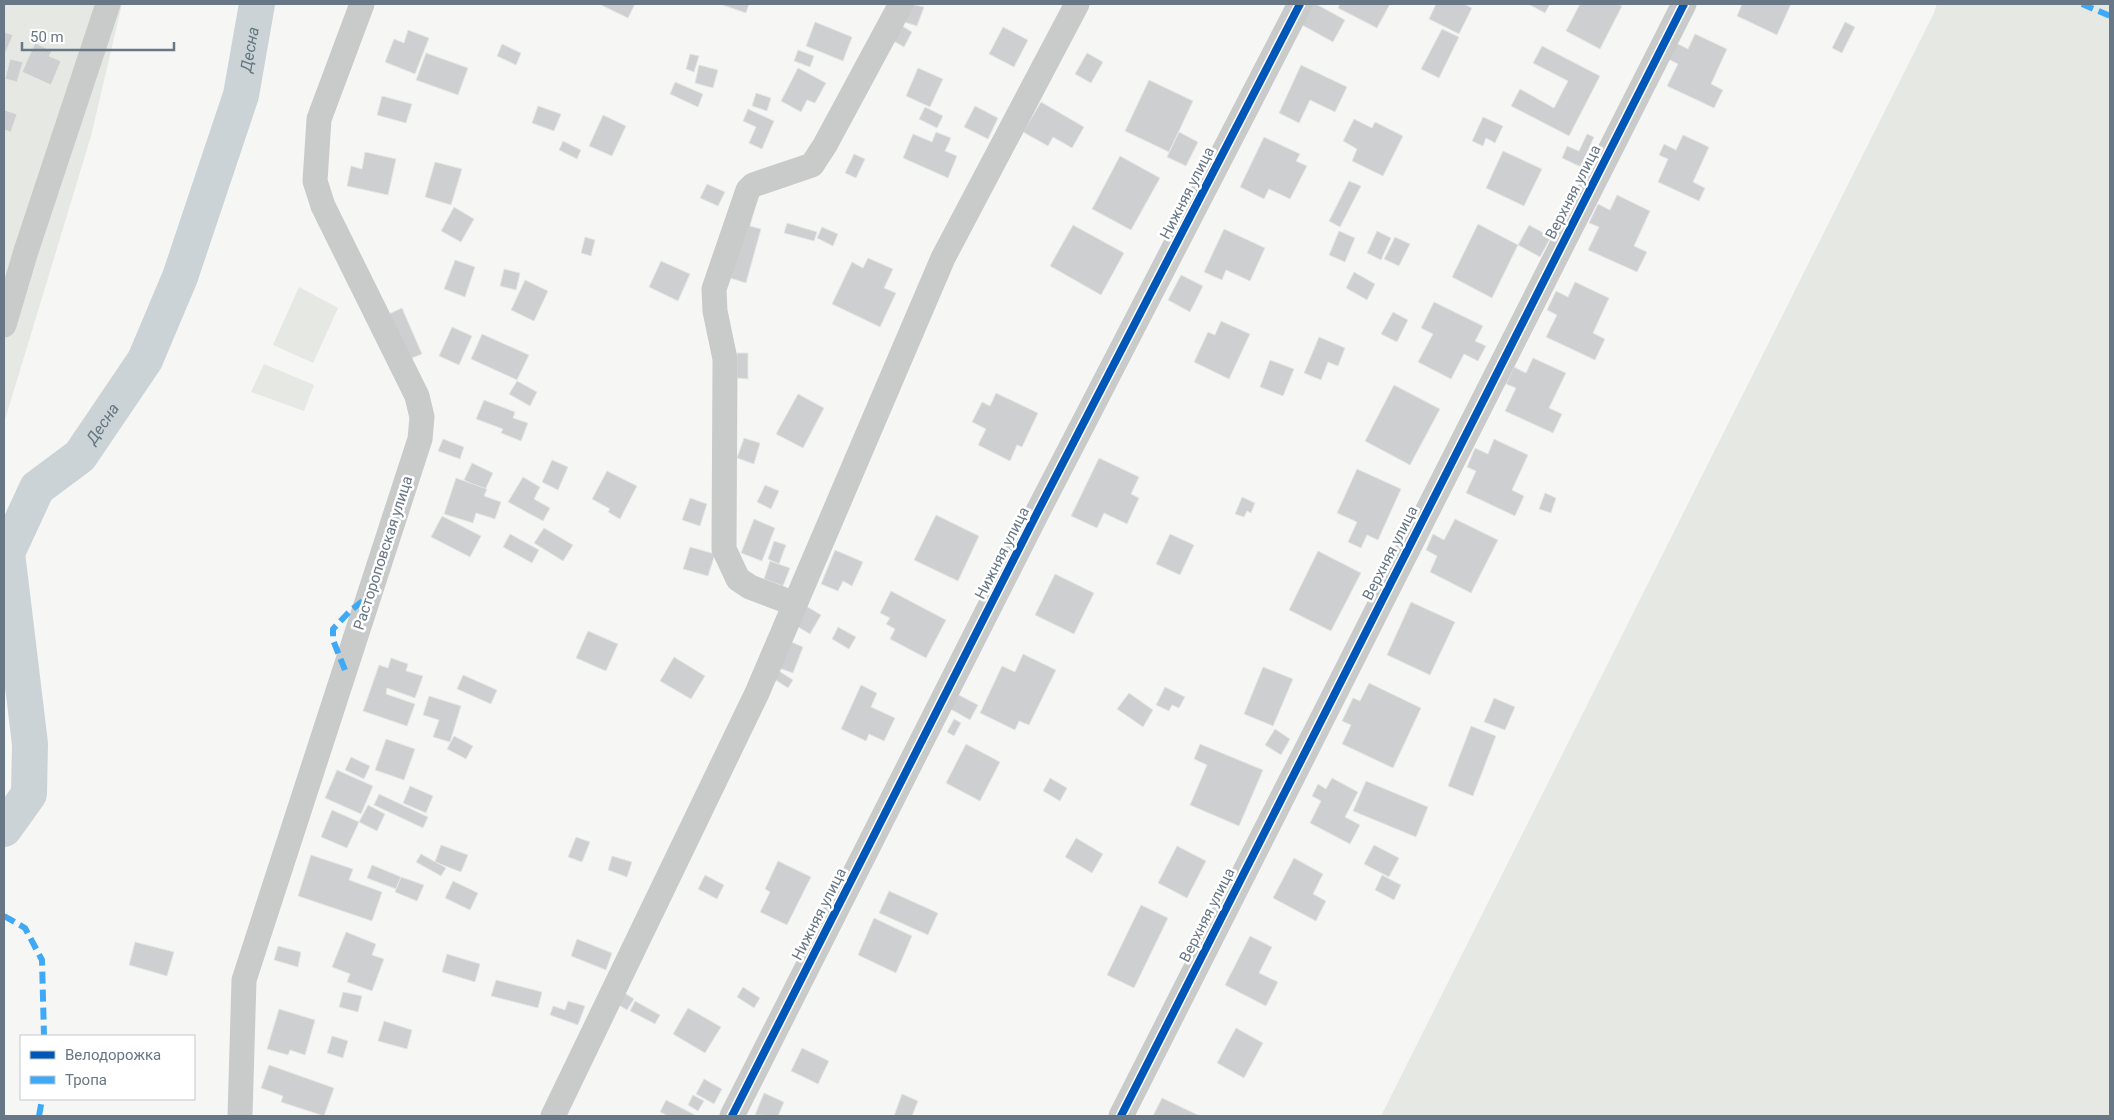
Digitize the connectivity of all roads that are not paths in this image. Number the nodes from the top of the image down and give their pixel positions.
1 (108, 4) edge
2 (362, 4) edge
3 (900, 4) edge
4 (1077, 4) edge
5 (1300, 4) edge
6 (1684, 4) edge
7 (4, 325) edge
8 (795, 604) junction
9 (240, 1116) edge
10 (553, 1116) edge
11 (732, 1116) edge
12 (1121, 1116) edge

1 - 7 street
2 - 9 street, Растороповская улица
3 - 8 street
4 - 8 street
5 - 11 street, Нижняя улица
6 - 12 street, Верхняя улица
8 - 10 street

